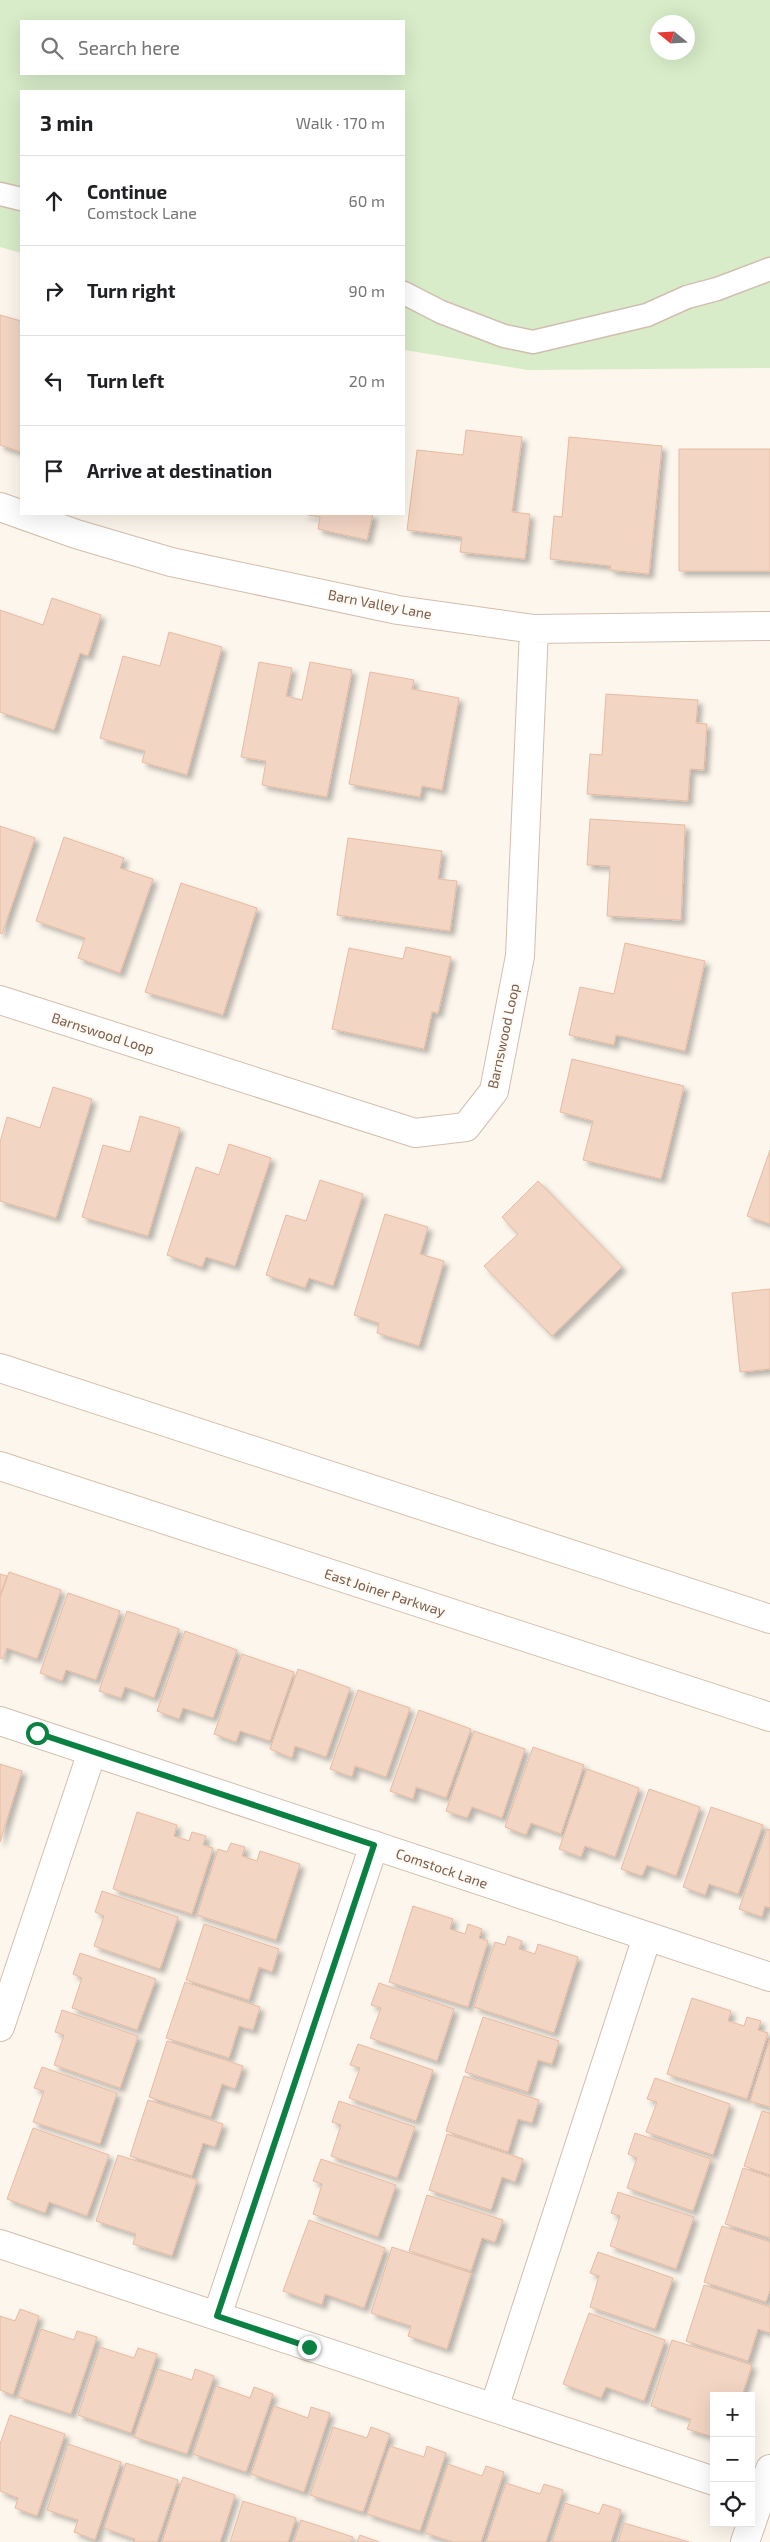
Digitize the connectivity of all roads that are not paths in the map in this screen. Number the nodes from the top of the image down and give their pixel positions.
1 (0, 194) edge
2 (20, 199) edge
3 (770, 269) edge
4 (405, 294) edge
5 (0, 507) edge
6 (20, 514) edge
7 (23, 515) edge
8 (770, 626) edge
9 (534, 629) junction
10 (0, 1000) edge
11 (0, 1368) edge
12 (0, 1466) edge
13 (770, 1619) edge
14 (770, 1717) edge
15 (0, 1721) edge
16 (92, 1752) junction
17 (374, 1845) junction
18 (647, 1937) junction
19 (770, 1977) edge
20 (0, 2027) edge
21 (0, 2244) edge
22 (217, 2316) junction
23 (494, 2408) junction
24 (770, 2469) edge
25 (710, 2480) edge
26 (756, 2495) edge
27 (745, 2542) edge

1 - 2 lane
3 - 4 lane
5 - 6 street, Barn Valley Lane
7 - 9 street, Barn Valley Lane
8 - 9 street, Barn Valley Lane
9 - 10 street, Barnswood Loop
11 - 13 street
12 - 14 street, East Joiner Parkway
15 - 16 street, Comstock Lane
16 - 17 street, Comstock Lane
16 - 20 street
17 - 18 street, Comstock Lane
17 - 22 street
18 - 19 street, Comstock Lane
18 - 23 street
21 - 22 street
22 - 23 street
23 - 25 street
24 - 26 street
26 - 27 street

